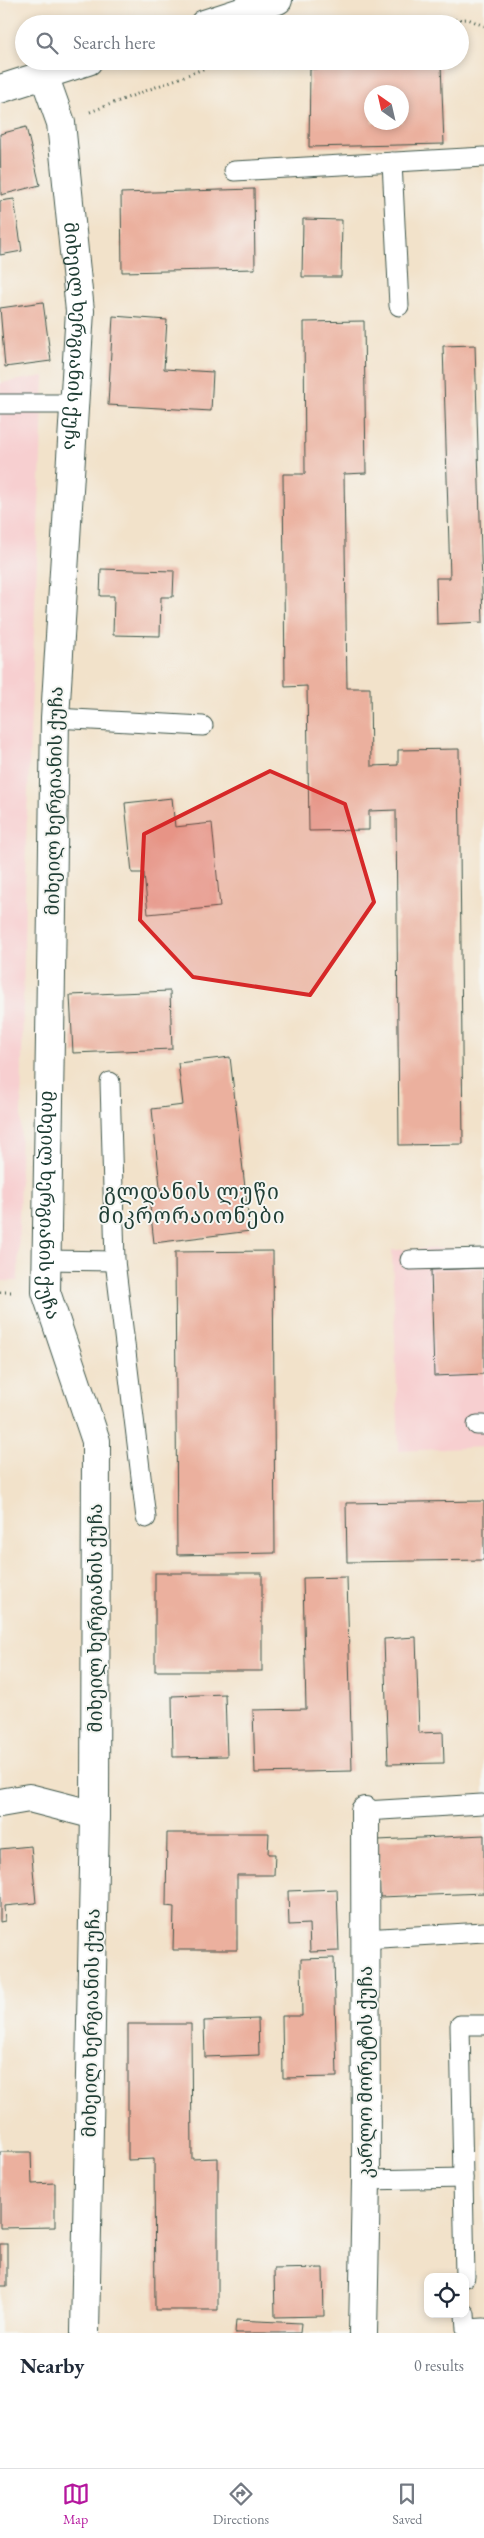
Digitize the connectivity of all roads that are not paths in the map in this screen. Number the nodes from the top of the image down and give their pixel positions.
1 (278, 0) edge
2 (232, 15) edge
3 (60, 70) edge
4 (44, 75) junction
5 (0, 88) edge
6 (484, 157) edge
7 (392, 162) junction
8 (234, 171) dead end
9 (399, 306) dead end
10 (0, 404) edge
11 (74, 404) junction
12 (55, 718) junction
13 (203, 726) dead end
14 (110, 1082) dead end
15 (484, 1258) edge
16 (46, 1260) junction
17 (410, 1260) dead end
18 (116, 1261) junction
19 (146, 1518) dead end
20 (0, 1803) edge
21 (482, 1804) dead end
22 (365, 1811) joint
23 (95, 1815) junction
24 (484, 1932) edge
25 (364, 1939) junction
26 (484, 2025) edge
27 (463, 2178) junction
28 (366, 2180) junction
29 (465, 2273) edge
30 (465, 2318) edge
31 (484, 2328) edge
32 (85, 2333) edge
33 (363, 2333) edge

1 - 2 street
3 - 4 street
4 - 5 street
4 - 11 street, მიხეილ ხერგიანის ქუჩა
6 - 7 lane
7 - 8 lane
7 - 9 lane
10 - 11 lane
11 - 12 street, მიხეილ ხერგიანის ქუჩა
12 - 13 lane
12 - 16 street, მიხეილ ხერგიანის ქუჩა
14 - 18 lane
15 - 17 lane
16 - 18 lane
16 - 23 street, მიხეილ ხერგიანის ქუჩა
18 - 19 lane
20 - 23 street
21 - 22 lane
22 - 25 street, კარლო მორეტის ქუჩა
23 - 32 street, მიხეილ ხერგიანის ქუჩა
24 - 25 lane
25 - 28 street, კარლო მორეტის ქუჩა
26 - 27 lane
27 - 28 lane
27 - 29 lane
28 - 33 street, კარლო მორეტის ქუჩა
30 - 31 lane

